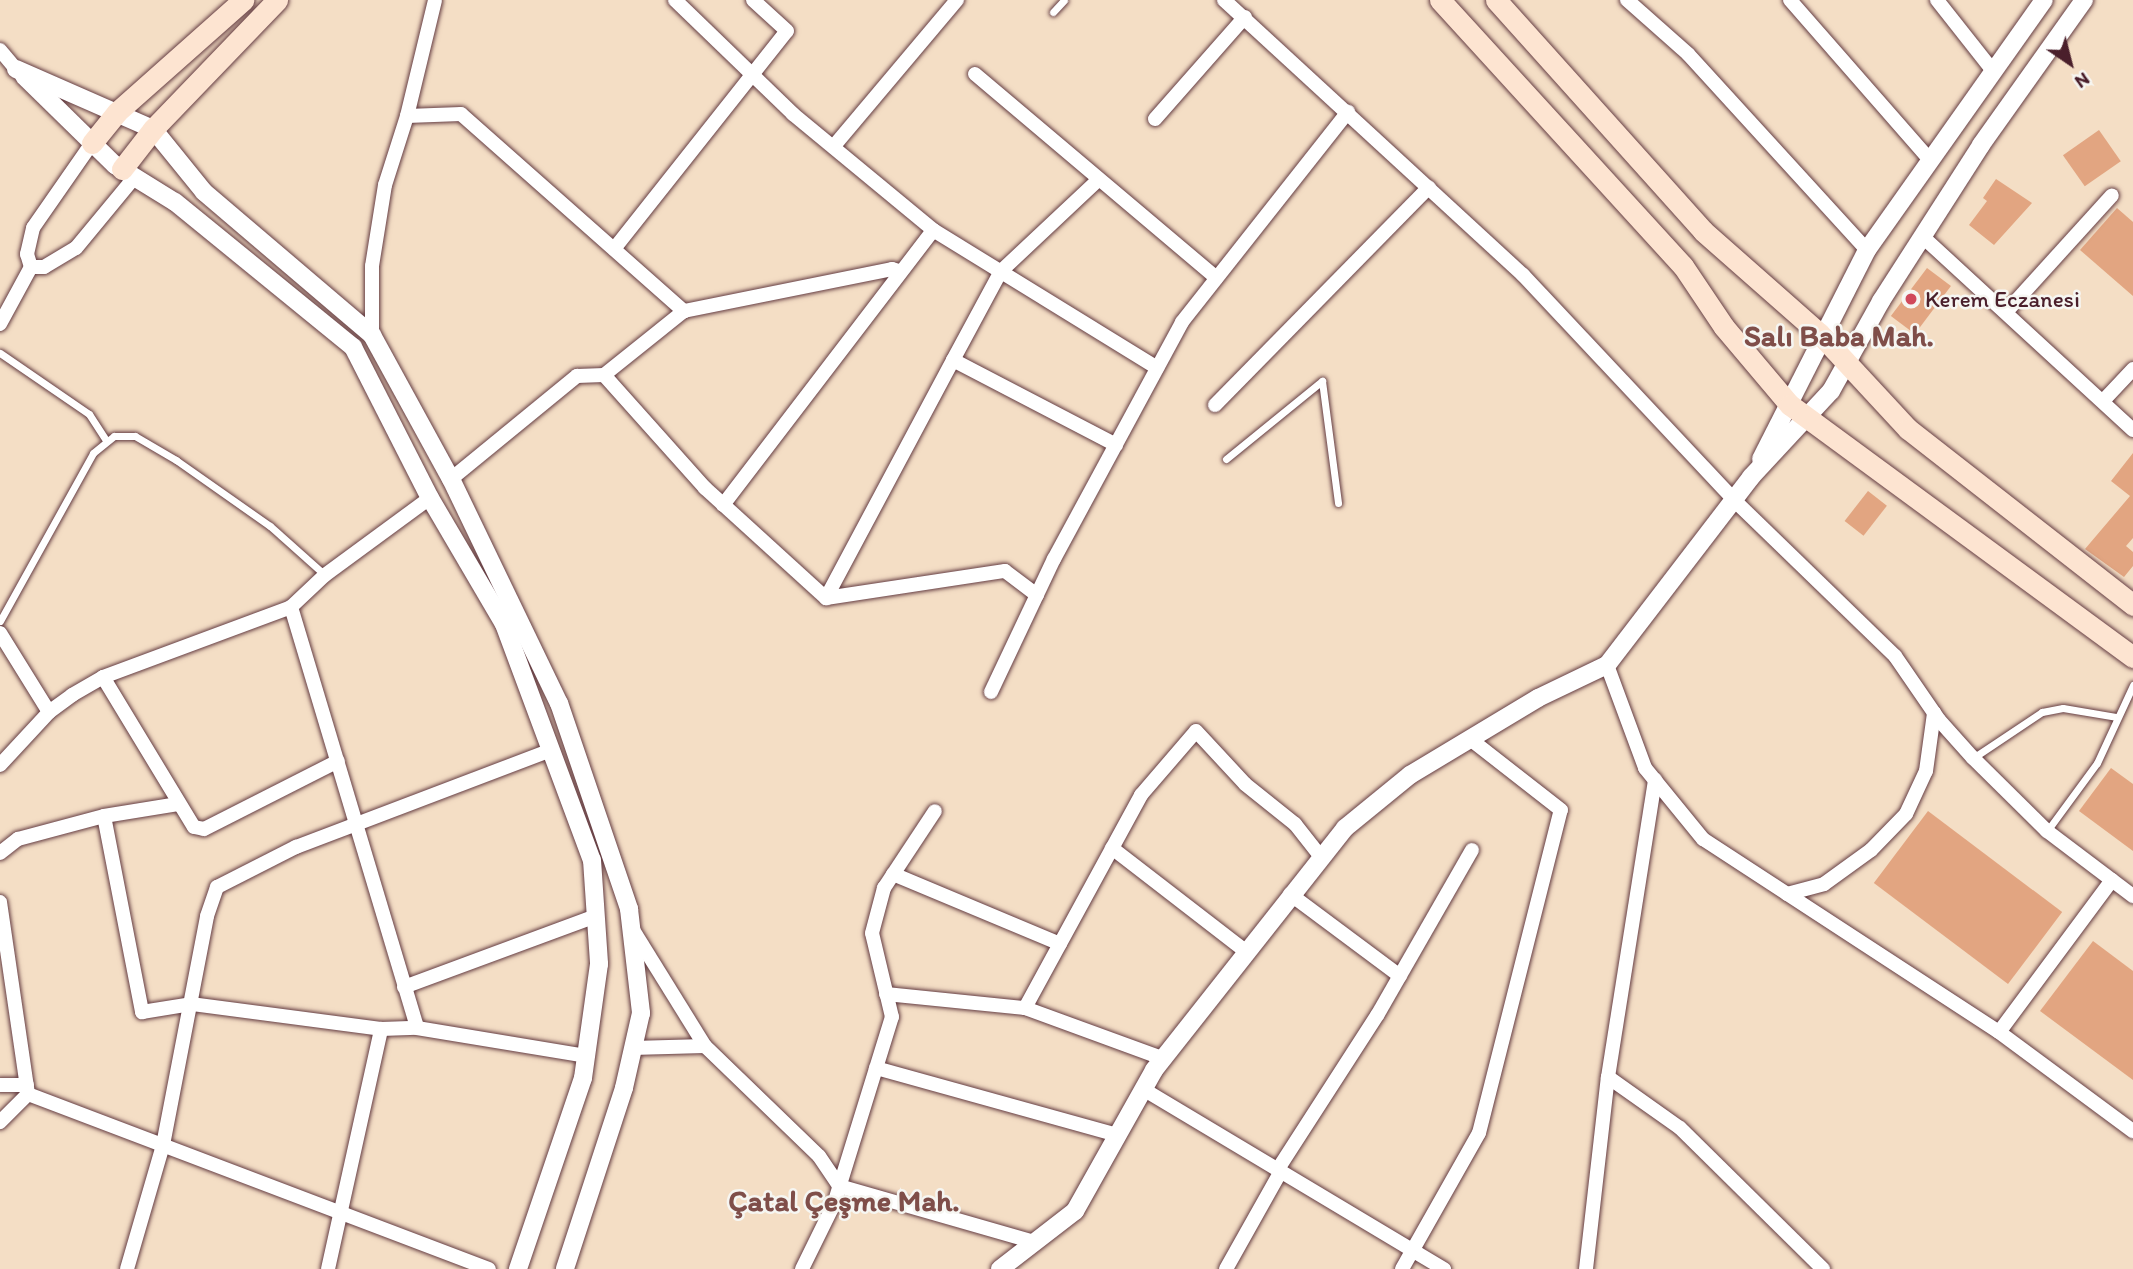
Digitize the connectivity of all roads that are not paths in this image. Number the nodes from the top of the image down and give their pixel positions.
1 (243, 0) edge
2 (277, 0) edge
3 (435, 0) edge
4 (675, 0) edge
5 (753, 0) edge
6 (957, 0) edge
7 (1064, 0) edge
8 (1224, 0) edge
9 (1440, 0) edge
10 (1496, 0) edge
11 (1628, 0) edge
12 (1790, 0) edge
13 (1937, 0) edge
14 (2044, 0) edge
15 (2084, 0) edge
16 (1053, 12) dead end
17 (1245, 17) junction
18 (0, 50) edge
19 (16, 69) junction
20 (1993, 71) junction
21 (975, 74) dead end
22 (754, 76) junction
23 (117, 112) junction
24 (1348, 113) junction
25 (407, 116) junction
26 (1155, 119) dead end
27 (153, 129) junction
28 (92, 143) junction
29 (834, 146) junction
30 (1930, 160) junction
31 (128, 174) junction
32 (1097, 181) junction
33 (1429, 187) junction
34 (2112, 195) dead end
35 (933, 230) junction
36 (1923, 236) junction
37 (614, 249) junction
38 (1867, 250) junction
39 (31, 267) junction
40 (1001, 271) junction
41 (901, 272) junction
42 (1216, 278) junction
43 (2007, 311) junction
44 (684, 312) junction
45 (0, 324) edge
46 (1820, 334) junction
47 (372, 335) junction
48 (0, 353) edge
49 (953, 360) junction
50 (1849, 366) junction
51 (1157, 368) junction
52 (2133, 369) edge
53 (604, 375) junction
54 (2103, 401) junction
55 (1215, 405) dead end
56 (1790, 405) junction
57 (1808, 419) junction
58 (2133, 430) edge
59 (106, 440) junction
60 (1116, 444) junction
61 (1226, 458) dead end
62 (1751, 477) junction
63 (451, 478) junction
64 (430, 498) junction
65 (1734, 500) junction
66 (1338, 503) dead end
67 (723, 505) junction
68 (325, 575) junction
69 (1037, 595) junction
70 (826, 598) junction
71 (2133, 605) edge
72 (291, 607) junction
73 (0, 621) edge
74 (0, 633) edge
75 (2133, 656) edge
76 (1607, 665) junction
77 (103, 677) junction
78 (2133, 685) edge
79 (991, 692) dead end
80 (49, 712) junction
81 (1934, 713) junction
82 (2117, 717) junction
83 (1470, 739) junction
84 (551, 750) junction
85 (1973, 758) junction
86 (338, 761) junction
87 (0, 765) edge
88 (1655, 780) junction
89 (178, 804) junction
90 (935, 811) dead end
91 (104, 816) junction
92 (356, 824) junction
93 (2047, 831) junction
94 (1112, 848) junction
95 (1472, 850) dead end
96 (0, 853) edge
97 (1321, 857) junction
98 (893, 874) junction
99 (2112, 880) junction
100 (1290, 894) junction
101 (1787, 894) junction
102 (2133, 896) edge
103 (0, 902) edge
104 (596, 916) junction
105 (633, 929) junction
106 (1060, 944) junction
107 (1244, 950) junction
108 (1400, 976) junction
109 (404, 986) junction
110 (887, 994) junction
111 (192, 1004) junction
112 (1025, 1008) junction
113 (416, 1028) junction
114 (381, 1029) junction
115 (1999, 1032) junction
116 (705, 1046) junction
117 (632, 1048) junction
118 (586, 1056) junction
119 (1162, 1058) junction
120 (876, 1068) junction
121 (1608, 1077) junction
122 (0, 1085) edge
123 (27, 1089) junction
124 (1143, 1089) junction
125 (0, 1122) edge
126 (2133, 1131) edge
127 (1118, 1135) junction
128 (163, 1145) junction
129 (1279, 1170) junction
130 (839, 1186) junction
131 (340, 1212) junction
132 (1034, 1242) junction
133 (1411, 1250) junction
134 (127, 1269) edge
135 (328, 1269) edge
136 (489, 1269) edge
137 (518, 1269) edge
138 (565, 1269) edge
139 (802, 1269) edge
140 (1000, 1269) edge
141 (1227, 1269) edge
142 (1402, 1269) edge
143 (1444, 1269) edge
144 (1586, 1269) edge
145 (1823, 1269) edge

1 - 23 main road
2 - 27 main road
3 - 25 street
4 - 22 street
5 - 22 street
6 - 29 street
7 - 16 lane
8 - 17 street
9 - 56 main road
10 - 46 main road
11 - 38 street
12 - 30 street
13 - 20 street
14 - 20 street
15 - 36 street
17 - 24 street
17 - 26 street
18 - 19 street
19 - 23 street
19 - 28 street
20 - 30 street
21 - 32 street
22 - 29 street
22 - 37 street
23 - 27 street
23 - 28 main road
24 - 33 street
24 - 42 street
25 - 37 street
25 - 47 street
27 - 31 main road
27 - 47 street
28 - 31 street
28 - 39 street
29 - 35 street
30 - 38 street
31 - 39 street
31 - 64 street
32 - 40 street
32 - 42 street
33 - 55 street
33 - 65 street
34 - 43 street
35 - 40 street
35 - 41 street
36 - 43 street
36 - 50 street
37 - 44 street
38 - 46 street
39 - 45 street
40 - 49 street
40 - 51 street
41 - 44 street
41 - 67 street
42 - 51 street
43 - 54 street
44 - 53 street
46 - 50 main road
46 - 56 street
47 - 63 street
48 - 59 lane
49 - 60 street
49 - 70 street
50 - 57 street
50 - 71 main road
51 - 60 street
52 - 54 street
53 - 63 street
53 - 67 street
54 - 58 street
56 - 57 main road
56 - 62 street
57 - 62 street
57 - 75 main road
59 - 68 lane
59 - 73 lane
60 - 69 street
61 - 66 lane
62 - 65 street
63 - 105 street
64 - 68 street
64 - 84 street
65 - 76 street
65 - 81 street
67 - 70 street
68 - 72 street
69 - 70 street
69 - 79 street
72 - 77 street
72 - 86 street
74 - 80 street
76 - 83 street
76 - 88 street
77 - 80 street
77 - 89 street
78 - 82 lane
80 - 87 street
81 - 85 street
81 - 101 street
82 - 85 lane
82 - 93 lane
83 - 97 street
83 - 133 street
84 - 92 street
84 - 104 street
85 - 93 street
86 - 89 street
86 - 92 street
88 - 101 street
88 - 121 street
89 - 91 street
90 - 98 street
91 - 96 street
91 - 111 street
92 - 109 street
92 - 111 street
93 - 99 street
94 - 97 street
94 - 106 street
94 - 107 street
95 - 108 street
97 - 100 street
98 - 106 street
98 - 110 street
99 - 102 street
99 - 115 street
100 - 107 street
100 - 108 street
101 - 115 street
103 - 123 street
104 - 109 street
104 - 118 street
105 - 116 street
105 - 117 street
106 - 112 street
107 - 119 street
108 - 129 street
109 - 113 street
110 - 112 street
110 - 120 street
111 - 114 street
111 - 128 street
112 - 119 street
113 - 114 street
113 - 118 street
114 - 131 street
115 - 126 street
116 - 117 street
116 - 130 street
117 - 138 street
118 - 137 street
119 - 124 street
120 - 127 street
120 - 130 street
121 - 144 street
121 - 145 street
122 - 123 street
123 - 125 street
123 - 128 street
124 - 127 street
124 - 129 street
127 - 132 street
128 - 131 street
128 - 134 street
129 - 133 street
129 - 141 street
130 - 132 street
130 - 139 street
131 - 135 street
131 - 136 street
132 - 140 street
133 - 142 street
133 - 143 street

